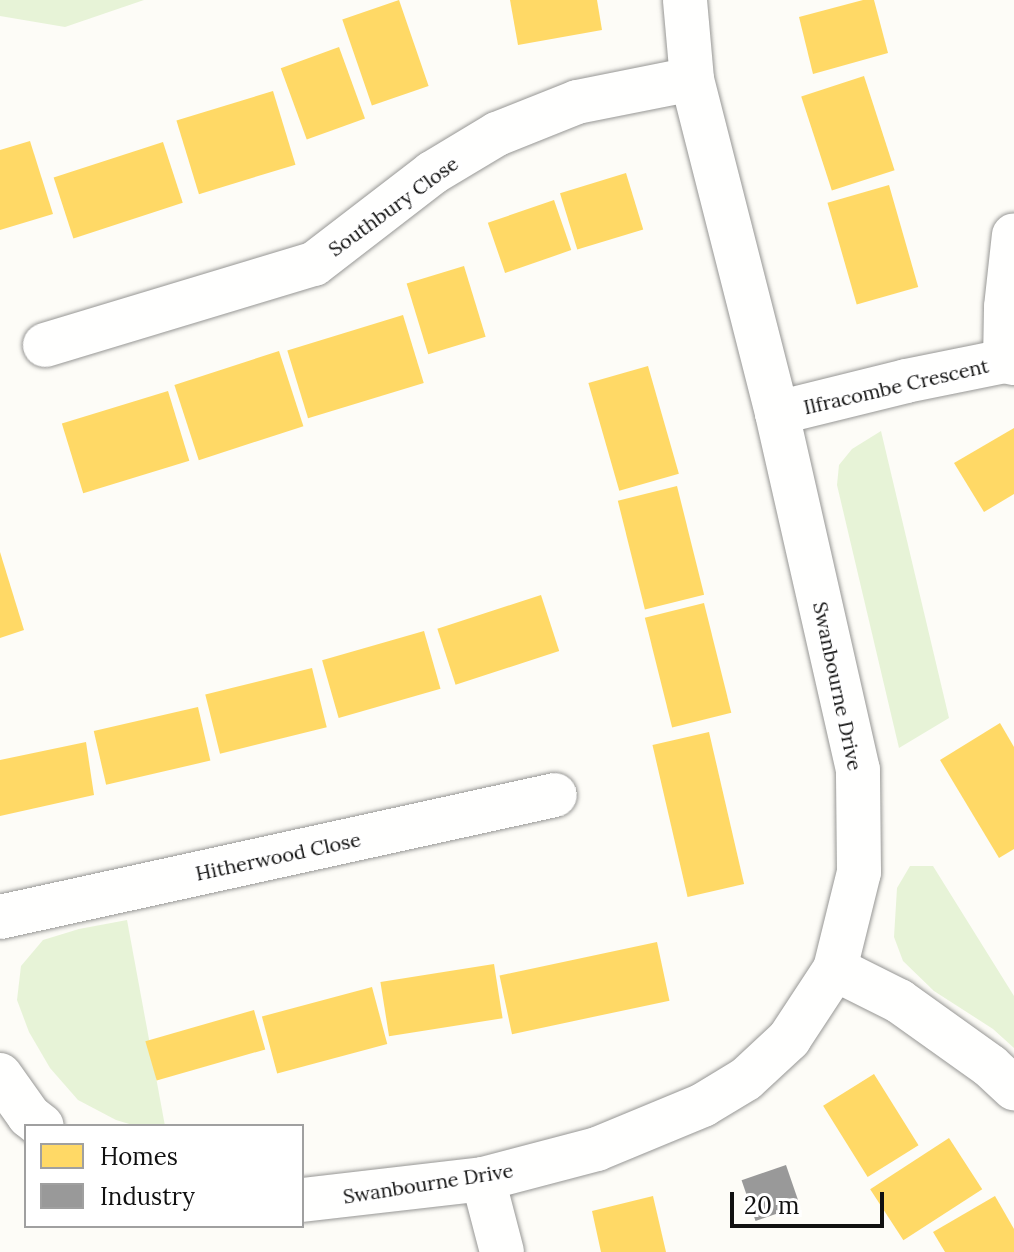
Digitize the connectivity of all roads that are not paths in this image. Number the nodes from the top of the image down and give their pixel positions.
1 (685, 0) edge
2 (692, 79) junction
3 (1014, 235) edge
4 (45, 345) dead end
5 (1009, 362) edge
6 (777, 413) junction
7 (555, 795) dead end
8 (0, 917) edge
9 (835, 969) junction
10 (0, 1075) edge
11 (1014, 1088) edge
12 (39, 1124) edge
13 (483, 1179) junction
14 (304, 1200) edge
15 (502, 1252) edge

1 - 2 street, Swanbourne Drive
2 - 4 street, Southbury Close
2 - 6 street, Swanbourne Drive
3 - 5 street
5 - 6 street, Ilfracombe Crescent
6 - 9 street, Swanbourne Drive
7 - 8 street, Hitherwood Close
9 - 11 street
9 - 13 street, Swanbourne Drive
10 - 12 street
13 - 14 street, Swanbourne Drive
13 - 15 street

